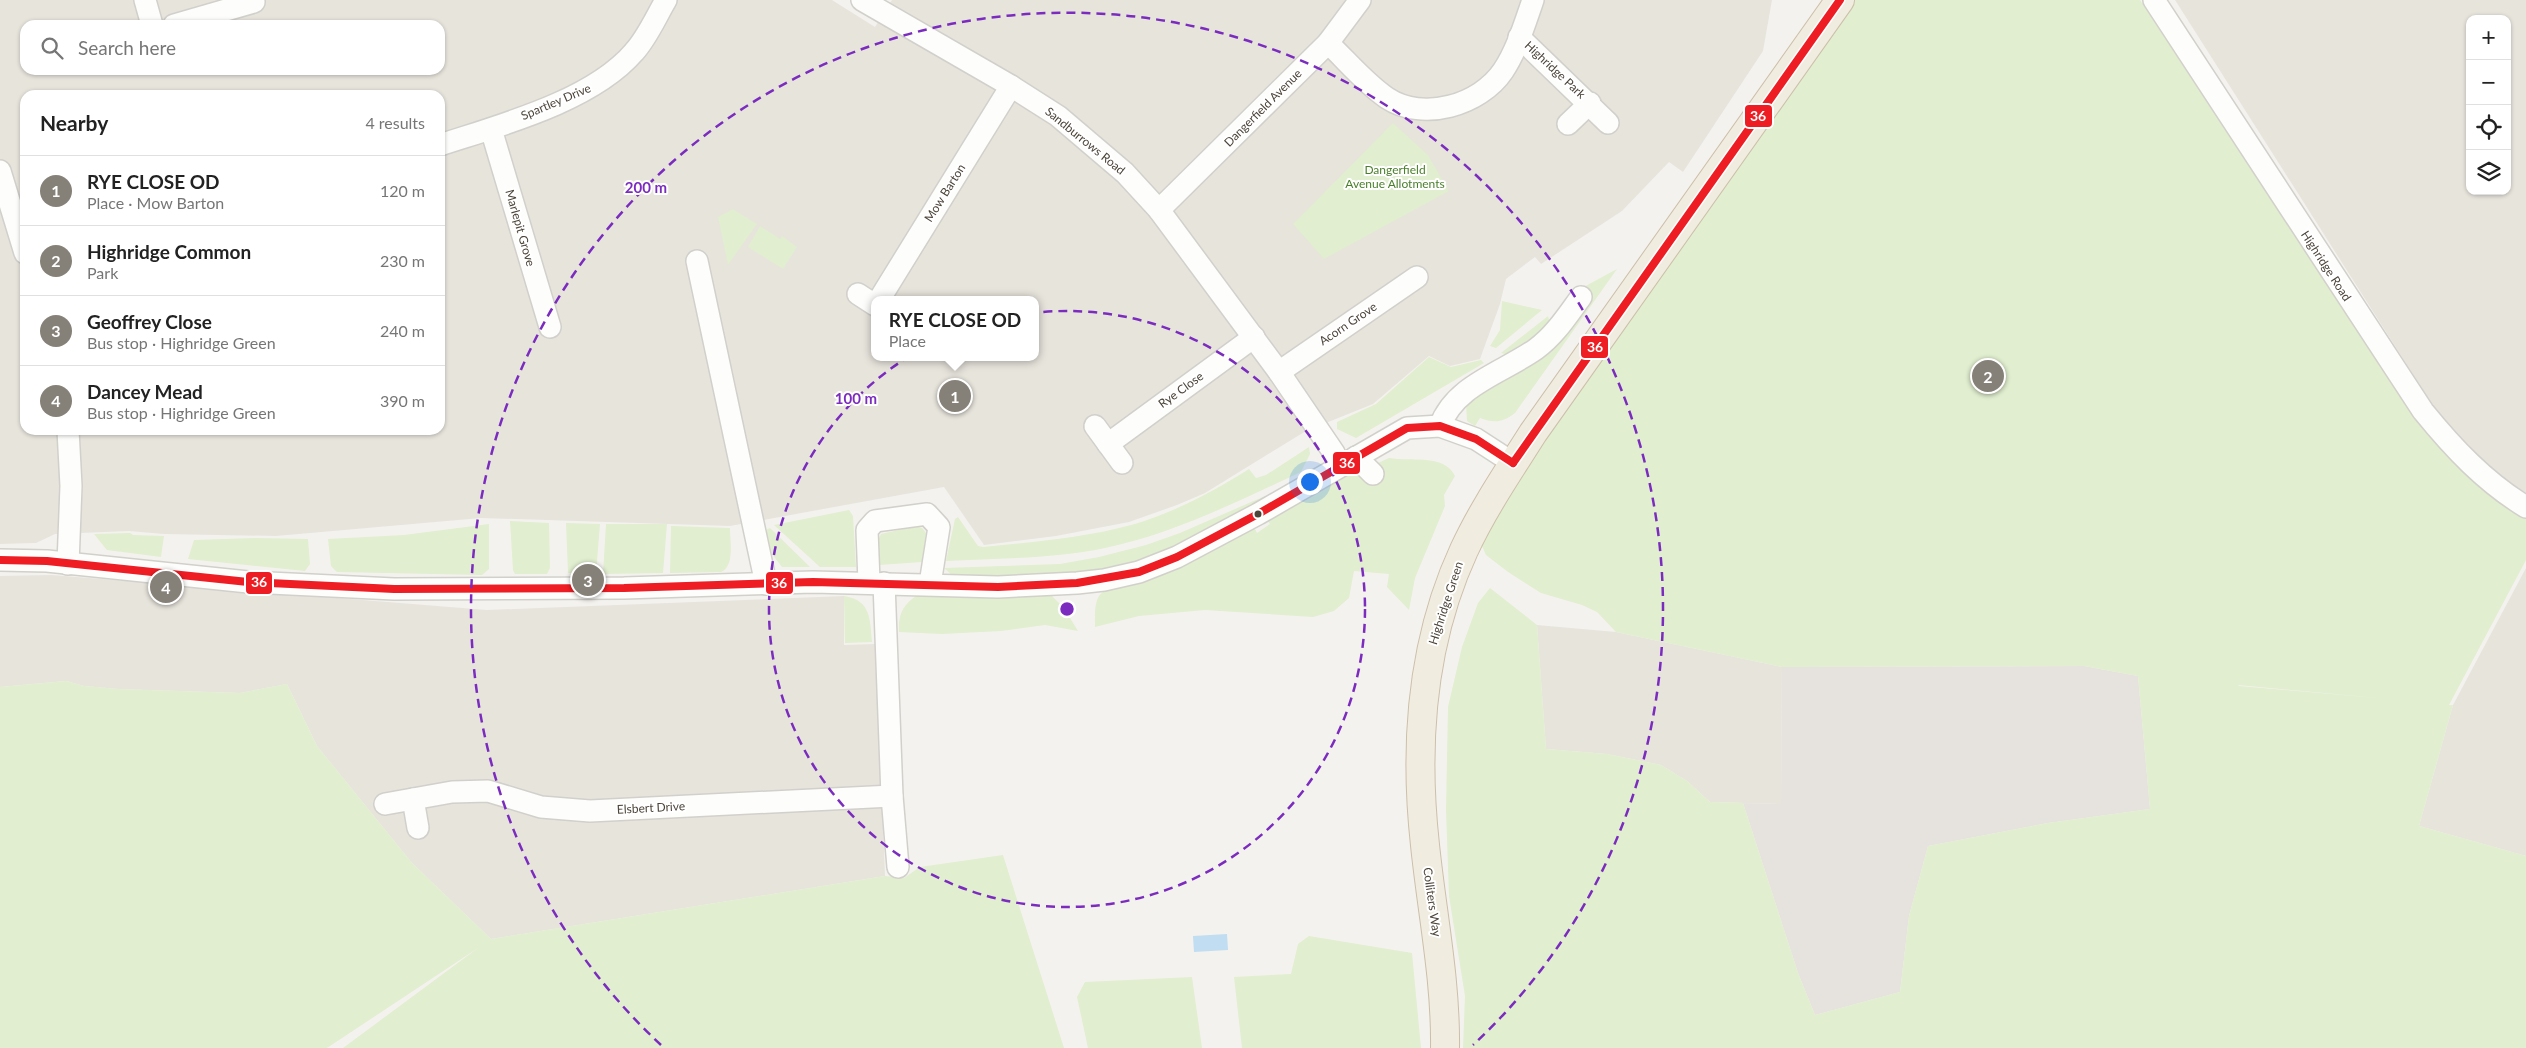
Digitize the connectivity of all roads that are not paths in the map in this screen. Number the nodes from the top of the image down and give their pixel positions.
1 (145, 0) edge
2 (666, 0) edge
3 (1360, 0) edge
4 (1533, 0) edge
5 (1840, 0) edge
6 (2154, 0) edge
7 (254, 2) dead end
8 (869, 2) edge
9 (151, 20) edge
10 (191, 20) edge
11 (1520, 37) junction
12 (1328, 43) junction
13 (1011, 86) junction
14 (1590, 104) junction
15 (1608, 123) dead end
16 (1568, 124) dead end
17 (491, 128) junction
18 (445, 143) edge
19 (0, 171) edge
20 (1159, 210) junction
21 (20, 237) edge
22 (697, 262) dead end
23 (1417, 277) dead end
24 (881, 296) edge
25 (1581, 297) dead end
26 (550, 327) dead end
27 (1254, 337) junction
28 (1279, 372) junction
29 (1095, 426) dead end
30 (1440, 426) junction
31 (68, 435) edge
32 (1108, 444) junction
33 (1348, 461) junction
34 (1122, 463) dead end
35 (1514, 464) junction
36 (1373, 474) dead end
37 (2526, 508) edge
38 (0, 560) edge
39 (68, 564) junction
40 (876, 583) junction
41 (766, 584) junction
42 (930, 584) junction
43 (1420, 756) joint
44 (892, 796) junction
45 (413, 799) junction
46 (385, 804) dead end
47 (418, 828) dead end
48 (898, 867) dead end
49 (1445, 1048) edge

1 - 9 street
2 - 17 street, Spartley Drive
3 - 12 street, Dangerfield Avenue
4 - 11 street, Highridge Park
5 - 35 highway, Highridge Green
6 - 37 street, Highridge Road
7 - 10 street
8 - 13 street, Sandburrows Road
11 - 12 street, Highridge Park
11 - 14 street, Highridge Park
12 - 20 street, Dangerfield Avenue
13 - 20 street, Sandburrows Road
13 - 24 street, Mow Barton
14 - 15 street, Highridge Park
14 - 16 street, Highridge Park
17 - 18 street, Spartley Drive
17 - 26 street, Marlepit Grove
19 - 21 street
20 - 27 street, Sandburrows Road
22 - 41 street
23 - 28 street, Acorn Grove
25 - 30 street
27 - 28 street, Sandburrows Road
27 - 32 street, Rye Close
28 - 33 street, Sandburrows Road
29 - 32 street
30 - 33 street
30 - 35 street
31 - 39 street
32 - 34 street
33 - 36 street
33 - 42 street
35 - 43 highway, Highridge Green
38 - 39 street
39 - 41 street
40 - 41 street
40 - 42 street
40 - 42 street
40 - 44 street
43 - 49 highway, Colliters Way
44 - 45 street, Elsbert Drive
44 - 48 street
45 - 46 street, Elsbert Drive
45 - 47 street

